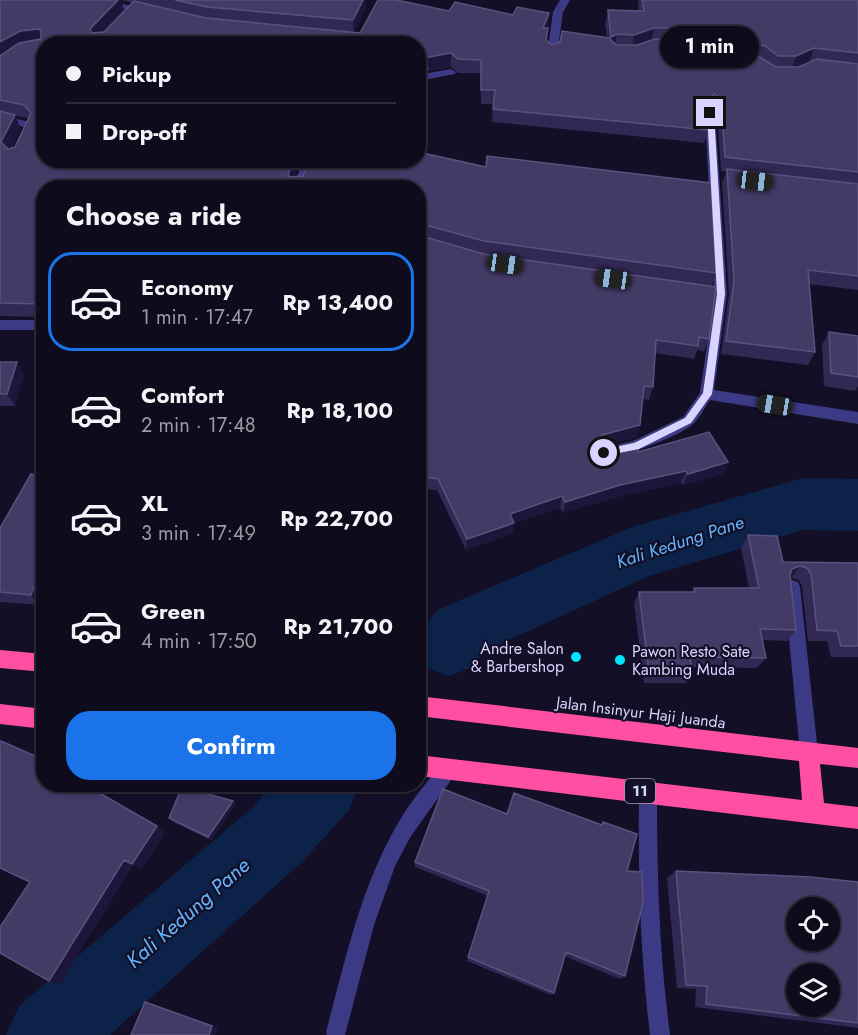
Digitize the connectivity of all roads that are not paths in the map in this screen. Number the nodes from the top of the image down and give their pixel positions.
1 (98, 0) edge
2 (565, 0) edge
3 (156, 14) edge
4 (552, 54) edge
5 (451, 72) edge
6 (426, 77) edge
7 (710, 113) edge
8 (0, 118) edge
9 (20, 149) edge
10 (687, 289) edge
11 (721, 294) junction
12 (0, 325) edge
13 (36, 325) edge
14 (707, 394) junction
15 (858, 418) edge
16 (604, 453) edge
17 (792, 587) edge
18 (0, 659) edge
19 (36, 662) edge
20 (426, 707) edge
21 (0, 714) edge
22 (36, 718) edge
23 (809, 753) junction
24 (858, 758) edge
25 (426, 766) edge
26 (450, 769) junction
27 (648, 792) junction
28 (814, 813) junction
29 (858, 818) edge
30 (336, 1032) dead end
31 (660, 1035) edge

1 - 3 street
2 - 4 street
5 - 6 street
7 - 11 street
8 - 9 street
10 - 11 street
11 - 14 street
12 - 13 street
14 - 15 street
14 - 16 street
17 - 23 street
18 - 19 highway
20 - 23 highway, Jalan Insinyur Haji Juanda
21 - 22 highway
23 - 24 highway, Jalan Insinyur Haji Juanda
23 - 28 highway
25 - 26 highway, 11
26 - 27 highway, 11
26 - 30 street
27 - 28 highway, 11
27 - 31 street
28 - 29 highway, 11

